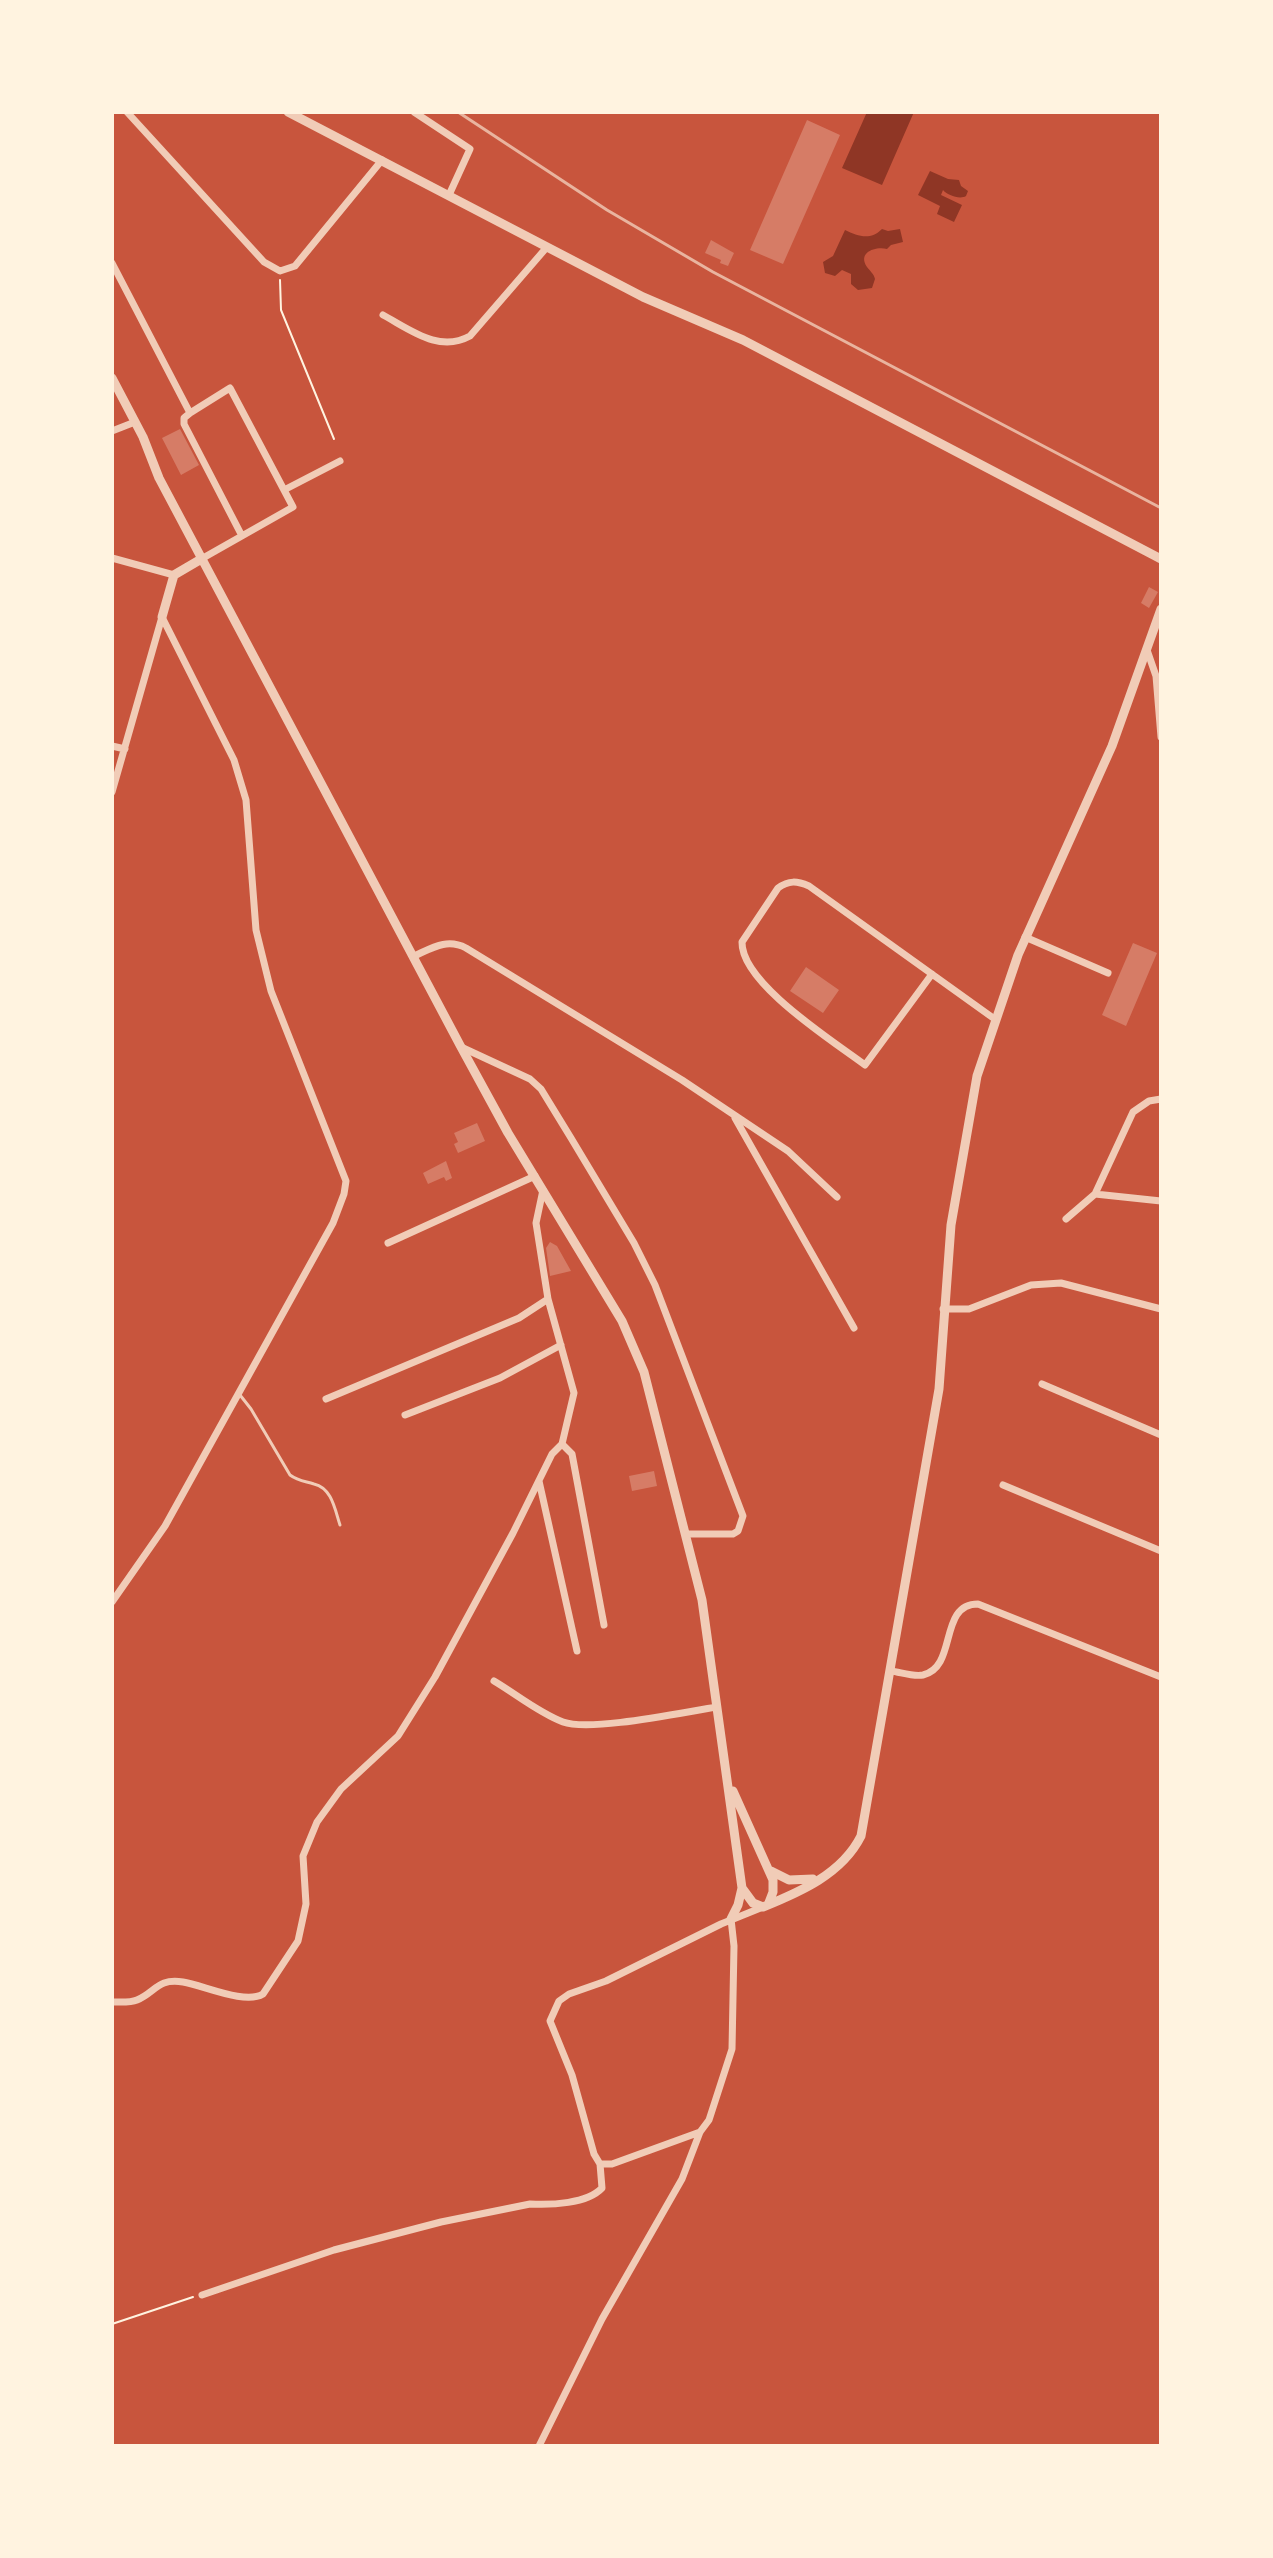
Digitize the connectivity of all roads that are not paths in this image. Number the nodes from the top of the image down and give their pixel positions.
1 (127, 112) edge
2 (288, 112) edge
3 (414, 112) edge
4 (382, 160) junction
5 (449, 195) junction
6 (547, 247) junction
7 (112, 263) edge
8 (383, 315) dead end
9 (112, 378) edge
10 (190, 413) junction
11 (135, 422) junction
12 (112, 431) edge
13 (340, 461) dead end
14 (284, 490) junction
15 (242, 536) junction
16 (112, 558) edge
17 (203, 558) junction
18 (1161, 559) edge
19 (174, 575) junction
20 (1161, 609) edge
21 (162, 617) junction
22 (1147, 650) junction
23 (1160, 718) edge
24 (1161, 737) edge
25 (112, 746) edge
26 (125, 749) junction
27 (112, 792) edge
28 (1025, 937) junction
29 (414, 956) junction
30 (1108, 973) dead end
31 (932, 974) junction
32 (996, 1020) junction
33 (461, 1047) junction
34 (1161, 1099) edge
35 (733, 1115) junction
36 (535, 1176) junction
37 (543, 1190) junction
38 (1095, 1194) junction
39 (837, 1197) dead end
40 (1161, 1201) edge
41 (1066, 1219) dead end
42 (388, 1243) dead end
43 (548, 1299) junction
44 (942, 1309) junction
45 (1161, 1309) edge
46 (854, 1328) dead end
47 (561, 1345) junction
48 (1042, 1384) dead end
49 (238, 1393) junction
50 (326, 1399) dead end
51 (405, 1415) dead end
52 (1161, 1435) edge
53 (562, 1444) junction
54 (539, 1481) junction
55 (1003, 1485) dead end
56 (340, 1525) dead end
57 (687, 1534) junction
58 (1161, 1551) edge
59 (112, 1602) edge
60 (604, 1625) dead end
61 (577, 1651) dead end
62 (891, 1671) junction
63 (1161, 1677) edge
64 (494, 1681) dead end
65 (717, 1707) junction
66 (728, 1781) junction
67 (769, 1869) junction
68 (821, 1878) junction
69 (742, 1888) junction
70 (765, 1906) junction
71 (731, 1919) junction
72 (112, 2002) edge
73 (700, 2132) junction
74 (600, 2164) junction
75 (202, 2295) road end
76 (539, 2446) edge

1 - 4 street
2 - 4 street
3 - 5 street
4 - 5 street
5 - 6 street
6 - 8 street
6 - 18 street
7 - 10 street
9 - 11 street
10 - 14 street
10 - 15 street
11 - 12 street
11 - 17 street
13 - 14 street
14 - 15 street
15 - 17 street
16 - 19 street
17 - 19 street
17 - 29 street
19 - 21 street
20 - 22 street
21 - 26 street
21 - 49 street
22 - 23 street
22 - 28 street
23 - 24 street
25 - 26 street
26 - 27 street
28 - 30 street
28 - 32 street
29 - 33 street
29 - 35 street
31 - 31 street
31 - 32 street
32 - 44 street
33 - 36 street
33 - 57 street
34 - 38 street
35 - 39 street
35 - 46 street
36 - 37 street
36 - 42 street
37 - 43 street
37 - 57 street
38 - 40 street
38 - 41 street
43 - 47 street
43 - 50 street
44 - 45 street
44 - 62 street
47 - 51 street
47 - 53 street
48 - 52 street
49 - 56 lane
49 - 59 street
53 - 54 street
53 - 60 street
54 - 61 street
54 - 72 street
55 - 58 street
57 - 65 street
62 - 63 street
62 - 68 street
64 - 65 street
65 - 66 street
66 - 67 street
66 - 69 street
67 - 68 street
67 - 70 street
68 - 70 street
69 - 70 street
69 - 71 street
70 - 71 street
71 - 73 street
71 - 74 street
73 - 74 street
73 - 76 street
74 - 75 street

